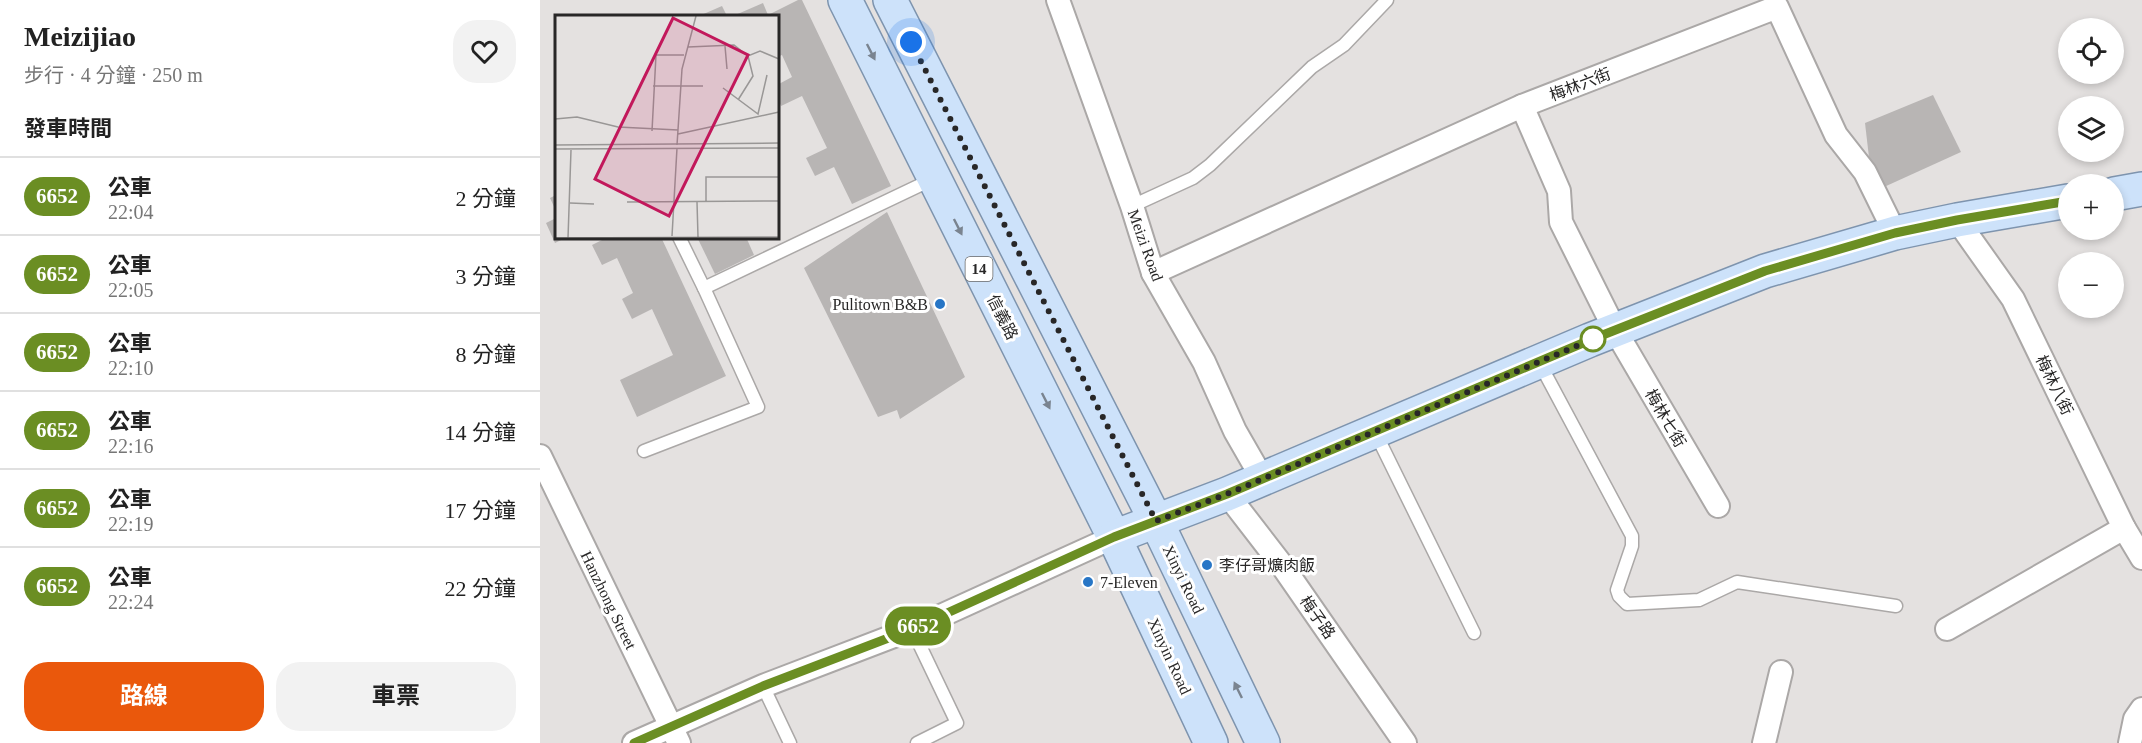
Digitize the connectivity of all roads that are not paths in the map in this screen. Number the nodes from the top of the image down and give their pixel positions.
1 (844, 0) edge
2 (890, 0) edge
3 (1059, 0) edge
4 (1387, 0) edge
5 (1522, 106) junction
6 (934, 178) junction
7 (2142, 189) edge
8 (2124, 192) edge
9 (2058, 203) edge
10 (1132, 206) junction
11 (1957, 220) junction
12 (1895, 233) junction
13 (679, 238) edge
14 (1153, 273) junction
15 (704, 288) junction
16 (1615, 330) junction
17 (1539, 361) junction
18 (1374, 430) junction
19 (644, 451) dead end
20 (540, 456) edge
21 (1262, 478) junction
22 (1227, 494) junction
23 (1718, 506) dead end
24 (1156, 521) junction
25 (2124, 528) junction
26 (1114, 537) junction
27 (2142, 558) edge
28 (1896, 606) dead end
29 (912, 629) junction
30 (1947, 629) dead end
31 (1474, 633) dead end
32 (1780, 672) dead end
33 (763, 686) junction
34 (2142, 709) edge
35 (675, 735) edge
36 (634, 743) edge
37 (790, 743) edge
38 (917, 743) edge
39 (1211, 743) edge
40 (1263, 743) edge
41 (1406, 743) edge
42 (1764, 743) edge
43 (2130, 743) edge

1 -> 6 main road, 信義路 / 14
2 - 24 main road, Xinyi Road
3 - 10 street, Meizi Road
4 - 10 lane
5 - 12 street, 梅林六街
5 - 14 street, 梅林六街
5 - 16 street, 梅林七街
6 - 15 lane
6 -> 26 main road, 信義路 / 14
7 - 8 main road
9 - 11 main road
10 - 14 street, Meizi Road
11 - 12 main road
11 - 25 street, 梅林八街
12 - 16 main road
13 - 15 lane
14 - 21 street, Meizi Road
15 - 19 lane
16 - 17 main road
16 - 23 street, 梅林七街
17 - 18 main road
17 - 28 lane
18 - 21 main road
18 - 31 lane
20 - 35 street, Hanzhong Street
21 - 22 main road
22 - 24 main road
22 - 41 street, 梅子路
24 - 26 main road
40 -> 24 main road, Xinyi Road
25 - 27 street, 梅林八街
25 - 30 street
26 - 29 street
26 - 39 main road, Xinyin Road / 14
29 - 33 street
29 - 38 lane
32 - 42 street
33 - 35 street
33 - 37 lane
34 - 43 street
35 - 36 street

